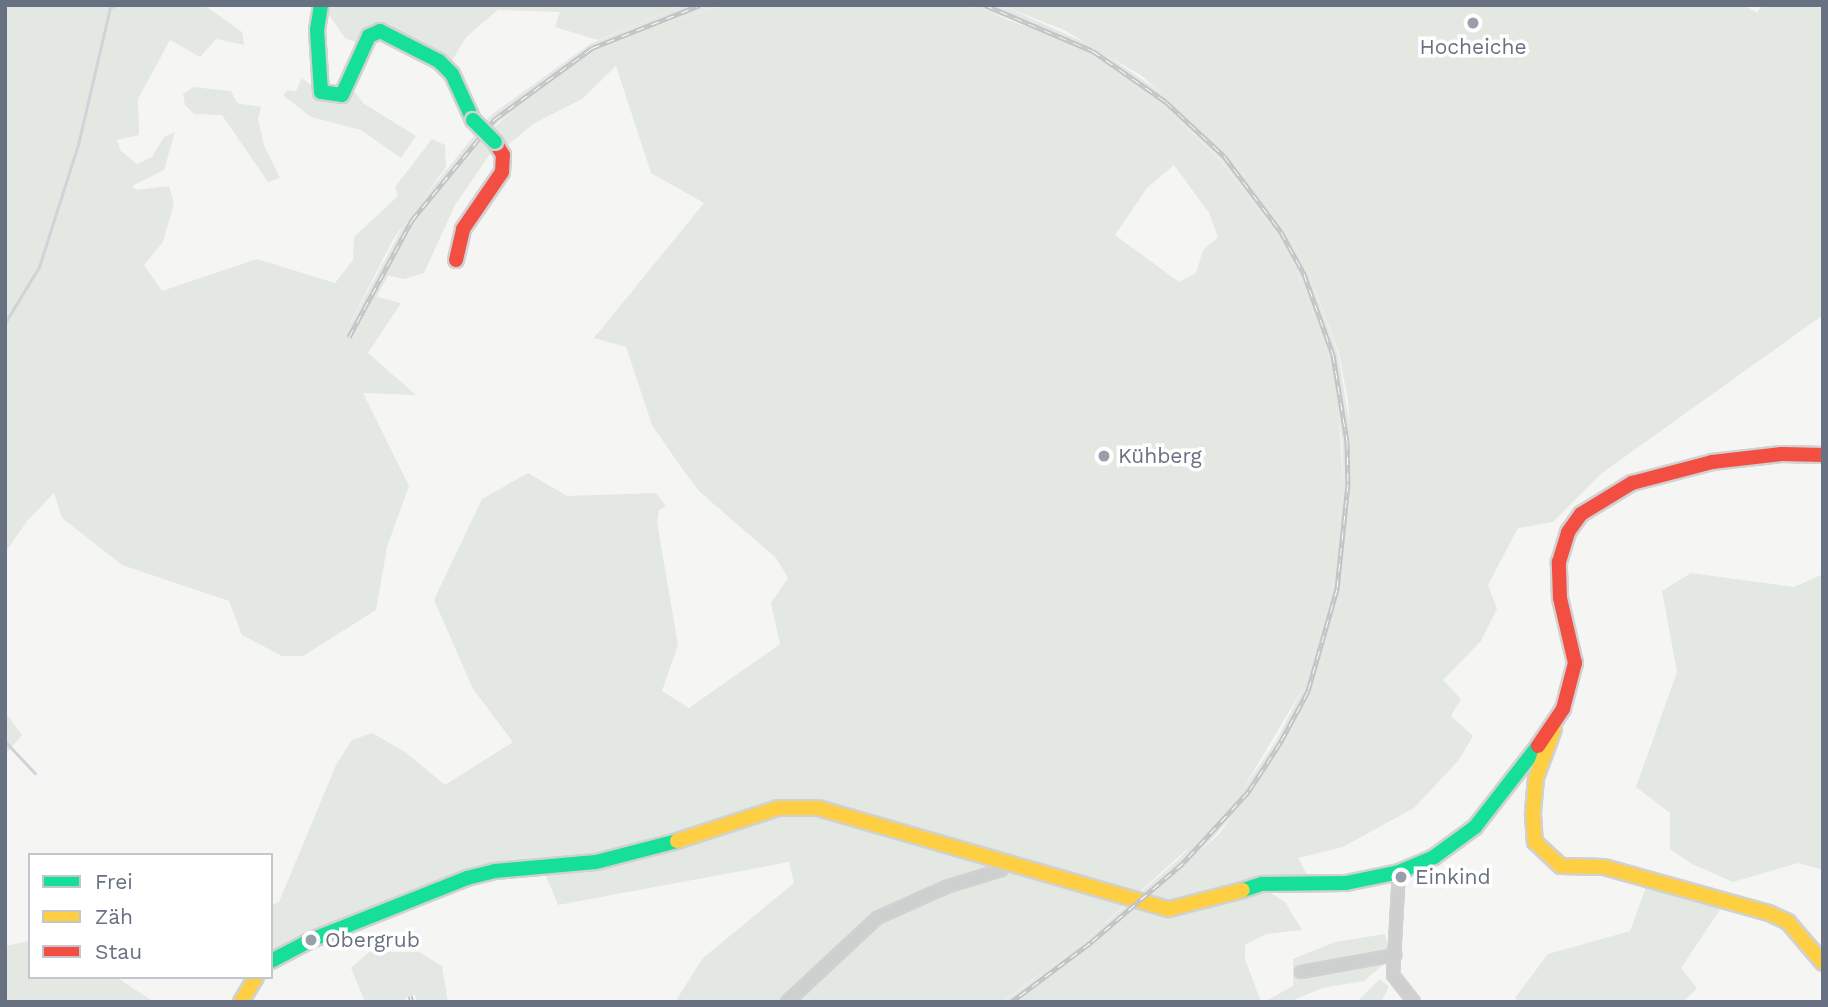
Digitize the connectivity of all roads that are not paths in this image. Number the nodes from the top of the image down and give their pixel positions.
1 (321, 5) edge
2 (456, 260) dead end
3 (1823, 455) edge
4 (1554, 724) junction
5 (1007, 861) junction
6 (1399, 872) junction
7 (1395, 955) junction
8 (273, 960) edge
9 (1823, 964) edge
10 (1301, 972) dead end
11 (255, 979) edge
12 (241, 1002) edge
13 (787, 1002) edge
14 (1414, 1002) edge

1 - 2 street, bridge
3 - 4 street
4 - 6 street
4 - 9 street
5 - 6 street
5 - 8 street
5 - 13 street
6 - 7 street
7 - 10 street
7 - 14 street
11 - 12 street

